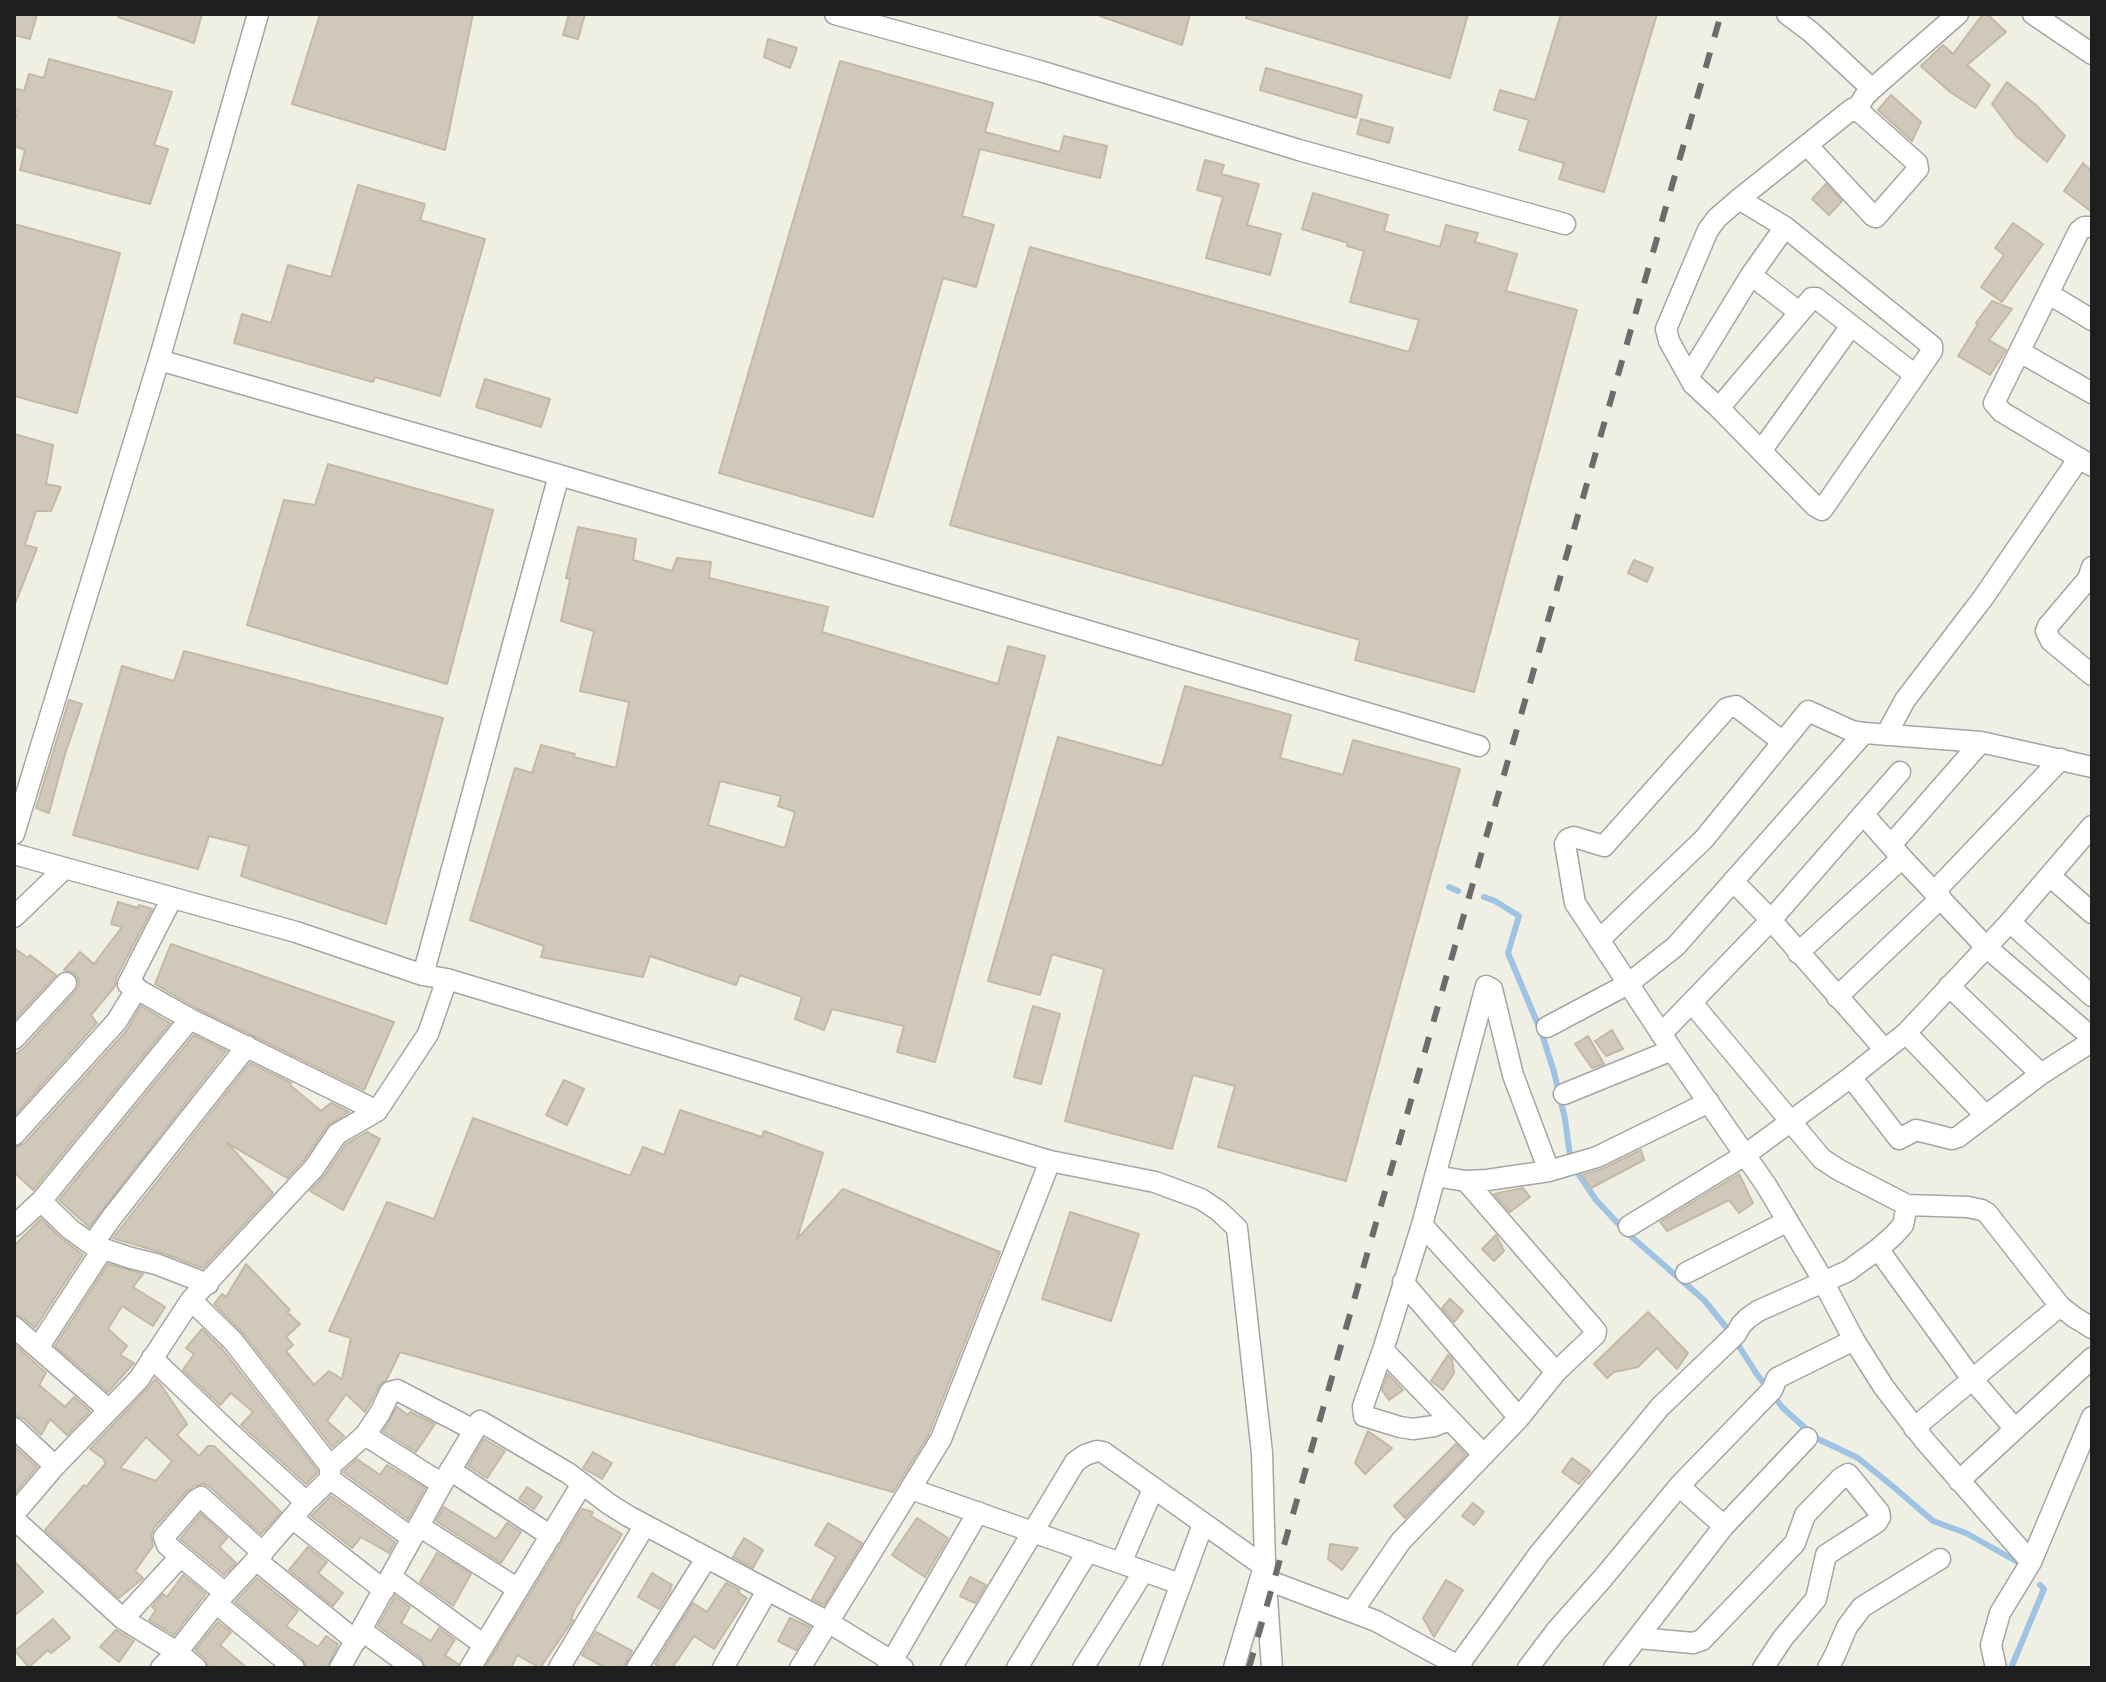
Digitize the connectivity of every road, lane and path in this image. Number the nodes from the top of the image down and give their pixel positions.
1 (258, 14) edge
2 (835, 14) edge
3 (1787, 14) edge
4 (1958, 14) edge
5 (2033, 14) edge
6 (2092, 54) edge
7 (1872, 89) junction
8 (1856, 110) junction
9 (1807, 145) junction
10 (1739, 199) junction
11 (1565, 224) dead end
12 (1785, 227) junction
13 (2092, 227) edge
14 (1751, 275) junction
15 (2049, 294) junction
16 (1799, 312) junction
17 (2092, 320) edge
18 (1851, 326) junction
19 (2020, 352) junction
20 (159, 360) junction
21 (1915, 375) junction
22 (1689, 376) junction
23 (2092, 393) edge
24 (1719, 408) junction
25 (1761, 451) junction
26 (2085, 462) edge
27 (559, 475) junction
28 (2092, 567) edge
29 (2092, 675) edge
30 (1864, 733) junction
31 (1886, 735) junction
32 (1783, 742) junction
33 (1981, 742) junction
34 (1479, 746) dead end
35 (2061, 759) junction
36 (2092, 767) edge
37 (1900, 772) dead end
38 (1863, 814) junction
39 (2092, 826) edge
40 (14, 834) edge
41 (1897, 852) junction
42 (14, 854) edge
43 (65, 868) junction
44 (2050, 876) junction
45 (1733, 881) junction
46 (1938, 895) junction
47 (172, 898) junction
48 (2092, 913) edge
49 (14, 917) edge
50 (1771, 920) junction
51 (2010, 922) junction
52 (1599, 940) junction
53 (1986, 947) junction
54 (1798, 953) junction
55 (423, 975) junction
56 (447, 979) junction
57 (66, 983) dead end
58 (1628, 984) junction
59 (1949, 986) junction
60 (137, 988) junction
61 (2092, 996) edge
62 (1837, 997) junction
63 (1692, 1003) junction
64 (190, 1019) junction
65 (1547, 1027) dead end
66 (1906, 1033) junction
67 (15, 1036) edge
68 (1666, 1042) junction
69 (247, 1046) junction
70 (1885, 1050) junction
71 (2041, 1074) junction
72 (1851, 1077) junction
73 (1564, 1094) dead end
74 (1709, 1102) junction
75 (377, 1111) junction
76 (1986, 1116) junction
77 (1791, 1122) junction
78 (14, 1135) edge
79 (1745, 1155) junction
80 (1050, 1161) junction
81 (1549, 1171) junction
82 (1435, 1176) junction
83 (1466, 1181) junction
84 (41, 1201) junction
85 (1907, 1205) junction
86 (1788, 1221) junction
87 (1422, 1225) junction
88 (14, 1226) edge
89 (1629, 1226) dead end
90 (97, 1247) junction
91 (1878, 1249) junction
92 (1686, 1273) dead end
93 (1824, 1281) junction
94 (1403, 1282) junction
95 (208, 1284) junction
96 (191, 1300) junction
97 (2060, 1306) junction
98 (14, 1327) edge
99 (2092, 1328) edge
100 (1854, 1340) junction
101 (38, 1348) junction
102 (1383, 1350) junction
103 (152, 1358) junction
104 (2092, 1358) edge
105 (1556, 1372) junction
106 (1972, 1379) junction
107 (109, 1410) junction
108 (2092, 1417) edge
109 (1519, 1418) junction
110 (1450, 1420) junction
111 (14, 1428) edge
112 (1914, 1428) junction
113 (2015, 1429) junction
114 (474, 1430) junction
115 (365, 1435) junction
116 (1807, 1438) dead end
117 (1484, 1455) junction
118 (55, 1466) junction
119 (330, 1472) junction
120 (446, 1477) junction
121 (1959, 1481) junction
122 (582, 1484) junction
123 (1679, 1486) junction
124 (911, 1489) junction
125 (1153, 1489) junction
126 (306, 1502) junction
127 (978, 1512) junction
128 (14, 1517) edge
129 (292, 1518) junction
130 (1203, 1524) junction
131 (645, 1525) junction
132 (1724, 1526) junction
133 (415, 1532) junction
134 (1033, 1532) junction
135 (551, 1536) junction
136 (1088, 1551) junction
137 (260, 1556) junction
138 (180, 1557) junction
139 (706, 1559) junction
140 (1940, 1559) dead end
141 (2031, 1562) junction
142 (1121, 1563) junction
143 (1144, 1571) junction
144 (1265, 1574) junction
145 (387, 1583) junction
146 (1180, 1584) junction
147 (518, 1589) junction
148 (767, 1591) junction
149 (220, 1598) junction
150 (1352, 1612) junction
151 (123, 1619) junction
152 (828, 1622) junction
153 (358, 1636) junction
154 (1638, 1638) junction
155 (484, 1645) junction
156 (177, 1652) junction
157 (894, 1666) edge
158 (1460, 1667) edge
159 (161, 1668) edge
160 (196, 1668) edge
161 (294, 1668) edge
162 (340, 1668) edge
163 (413, 1668) edge
164 (470, 1668) edge
165 (559, 1668) edge
166 (637, 1668) edge
167 (723, 1668) edge
168 (800, 1668) edge
169 (951, 1668) edge
170 (1017, 1668) edge
171 (1083, 1668) edge
172 (1150, 1668) edge
173 (1234, 1668) edge
174 (1272, 1668) edge
175 (1528, 1668) edge
176 (1614, 1668) edge
177 (1763, 1668) edge
178 (1828, 1668) edge
179 (1996, 1668) edge

1 - 20 street
2 - 11 street
3 - 7 street
4 - 7 street
5 - 6 street
7 - 8 street
8 - 9 street
8 - 9 street
9 - 10 street
10 - 12 street
10 - 22 street
12 - 14 street
12 - 21 street
13 - 15 street
14 - 16 street
14 - 22 street
15 - 17 street
15 - 19 street
16 - 18 street
16 - 24 street
18 - 21 street
18 - 25 street
19 - 23 street
19 - 26 street
20 - 27 street
20 - 40 street
21 - 25 street
22 - 24 street
24 - 25 street
26 - 31 street
27 - 34 street
27 - 55 street
28 - 29 street
30 - 31 street
30 - 32 street
30 - 45 street
31 - 33 street
32 - 52 street
32 - 52 street
33 - 35 street
33 - 41 street
35 - 36 street
35 - 46 street
37 - 38 street
38 - 41 street
38 - 50 street
39 - 44 street
41 - 46 street
41 - 54 street
42 - 43 street
43 - 47 street
43 - 49 street
44 - 48 street
44 - 51 street
45 - 50 street
45 - 58 street
46 - 53 street
46 - 62 street
47 - 55 street
47 - 60 street
50 - 54 street
50 - 63 street
51 - 53 street
51 - 61 street
52 - 58 street
53 - 59 street
53 - 71 street
54 - 62 street
55 - 56 street
56 - 75 street
56 - 80 street
57 - 67 street
58 - 65 street
58 - 68 street
59 - 66 street
59 - 71 street
60 - 64 street
60 - 78 street
62 - 70 street
63 - 68 street
63 - 77 street
64 - 69 street
64 - 84 street
66 - 70 street
66 - 76 street
68 - 73 street
68 - 74 street
69 - 75 street
69 - 90 street
70 - 72 street
71 - 76 street
72 - 76 street
72 - 77 street
74 - 79 street
74 - 81 street
75 - 95 street
77 - 79 street
77 - 85 street
79 - 86 street
79 - 89 street
80 - 124 street
80 - 144 street
81 - 82 street
81 - 83 street
82 - 83 street
82 - 87 street
83 - 105 street
84 - 88 street
84 - 90 street
85 - 91 street
85 - 97 street
86 - 92 street
86 - 93 street
87 - 94 street
87 - 105 street
90 - 95 street
90 - 101 street
91 - 93 street
91 - 106 street
93 - 100 street
93 - 158 street
94 - 102 street
94 - 109 street
95 - 96 street
96 - 103 street
96 - 119 street
97 - 99 street
97 - 106 street
98 - 101 street
100 - 112 street
100 - 123 street
101 - 107 street
102 - 110 street
102 - 110 street
103 - 107 street
103 - 126 street
104 - 113 street
105 - 109 street
106 - 112 street
106 - 113 street
107 - 118 street
108 - 141 street
109 - 117 street
110 - 117 street
111 - 118 street
112 - 121 street
113 - 121 street
114 - 115 street
114 - 120 street
114 - 122 street
115 - 119 street
115 - 120 street
116 - 132 street
117 - 150 street
118 - 128 street
119 - 126 street
119 - 133 street
120 - 133 street
120 - 135 street
121 - 141 street
122 - 131 street
122 - 135 street
123 - 132 street
123 - 175 street
124 - 127 street
124 - 152 street
125 - 130 street
125 - 134 street
125 - 142 street
126 - 129 street
127 - 134 street
127 - 157 street
128 - 151 street
129 - 137 street
129 - 145 street
130 - 144 street
130 - 146 street
131 - 139 street
131 - 165 street
132 - 154 street
133 - 145 street
133 - 147 street
134 - 136 street
134 - 169 street
135 - 147 street
136 - 142 street
136 - 170 street
137 - 138 street
137 - 149 street
137 - 153 street
138 - 149 street
138 - 151 street
139 - 148 street
139 - 166 street
140 - 178 street
141 - 179 street
142 - 143 street
143 - 146 street
143 - 171 street
144 - 150 street
144 - 173 street
144 - 174 street
145 - 153 street
145 - 155 street
146 - 172 street
147 - 155 street
148 - 152 street
148 - 167 street
149 - 156 street
149 - 161 street
150 - 158 street
151 - 156 street
152 - 157 street
152 - 168 street
153 - 162 street
153 - 163 street
154 - 176 street
154 - 177 street
155 - 164 street
156 - 159 street
156 - 160 street

